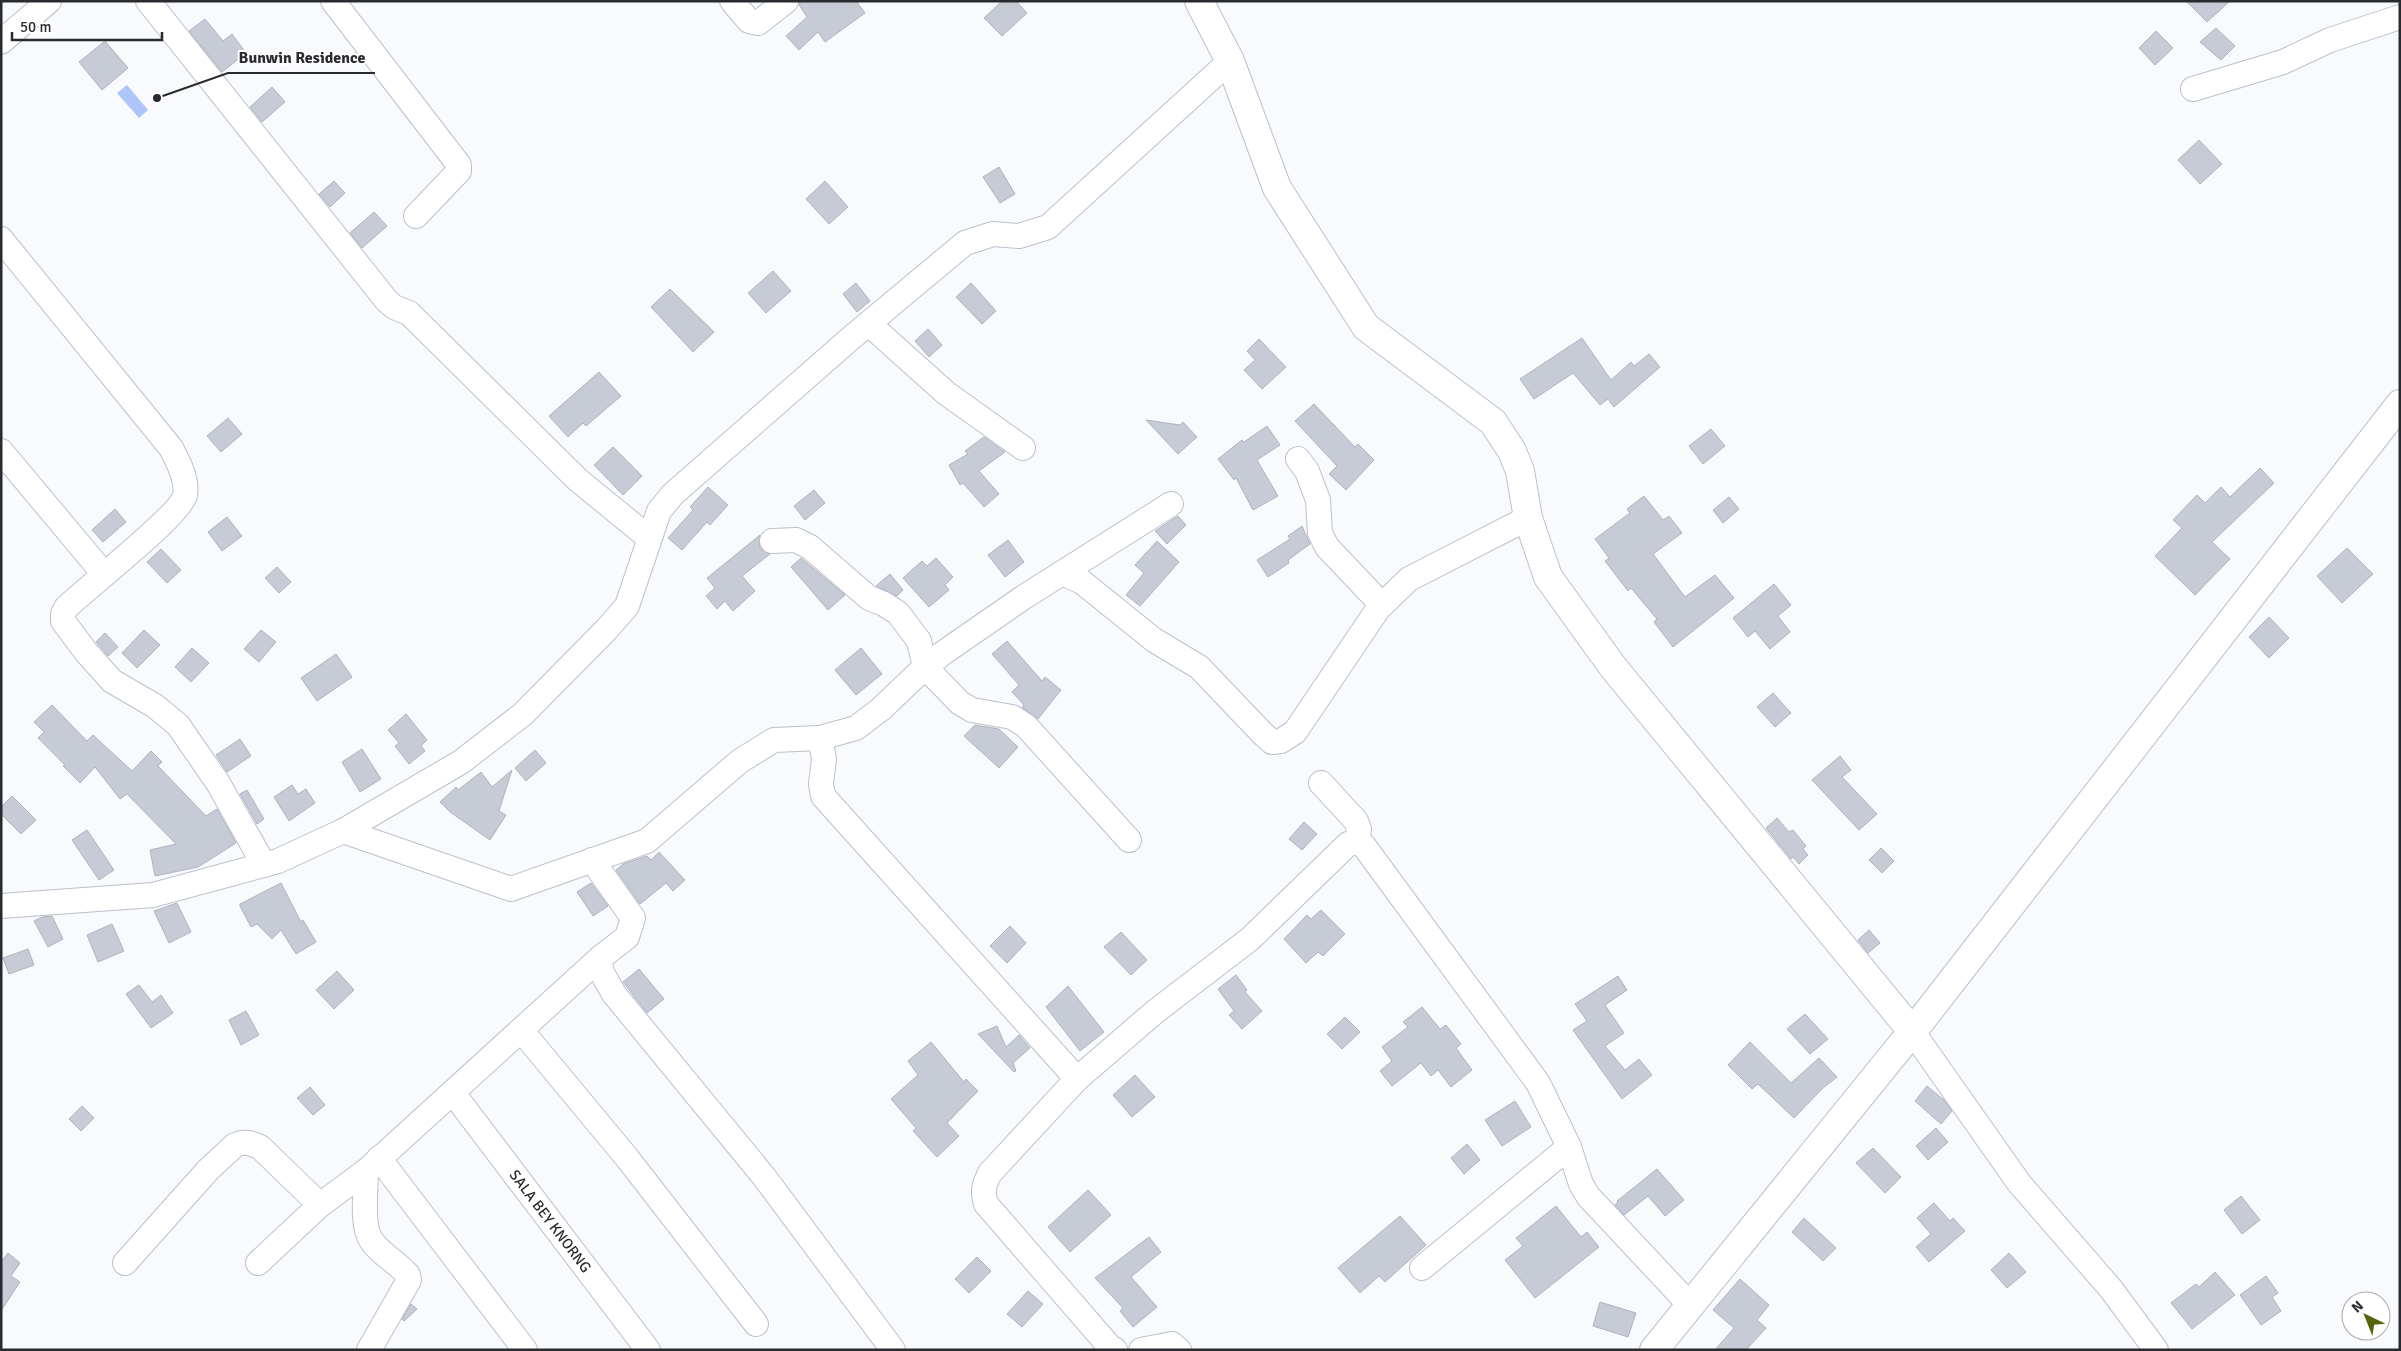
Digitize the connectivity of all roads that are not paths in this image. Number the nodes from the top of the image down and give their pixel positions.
1 (49, 1) edge
2 (148, 1) edge
3 (333, 1) edge
4 (732, 1) edge
5 (786, 1) edge
6 (1199, 1) edge
7 (2400, 17) edge
8 (1, 42) edge
9 (1230, 61) junction
10 (2193, 89) dead end
11 (416, 216) dead end
12 (1, 239) edge
13 (869, 324) junction
14 (2400, 404) edge
15 (1023, 448) dead end
16 (1, 451) edge
17 (1298, 459) dead end
18 (1171, 504) dead end
19 (1528, 518) junction
20 (649, 538) junction
21 (772, 541) dead end
22 (1062, 573) junction
23 (104, 574) junction
24 (1382, 605) junction
25 (925, 666) junction
26 (820, 738) junction
27 (1321, 783) dead end
28 (343, 831) junction
29 (1129, 840) dead end
30 (1357, 842) junction
31 (592, 860) junction
32 (264, 866) junction
33 (1, 906) edge
34 (600, 958) junction
35 (1916, 1026) junction
36 (520, 1030) junction
37 (1077, 1079) junction
38 (453, 1093) junction
39 (1569, 1147) junction
40 (373, 1164) junction
41 (320, 1205) junction
42 (125, 1263) dead end
43 (258, 1263) dead end
44 (1422, 1268) dead end
45 (1690, 1305) junction
46 (756, 1324) dead end
47 (369, 1350) edge
48 (525, 1350) edge
49 (648, 1350) edge
50 (893, 1350) edge
51 (1115, 1350) edge
52 (1141, 1350) edge
53 (1179, 1350) edge
54 (1654, 1350) edge
55 (2156, 1350) edge

1 - 8 street
2 - 20 street
3 - 11 street
4 - 5 street
6 - 9 street
7 - 10 street
9 - 13 street
9 - 19 street
12 - 23 street
13 - 15 street
13 - 20 street
14 - 35 street
16 - 23 street
17 - 24 street
18 - 22 street
19 - 24 street
19 - 35 street
20 - 28 street
21 - 25 street
22 - 24 street
22 - 25 street
23 - 32 street
25 - 26 street
25 - 29 street
26 - 31 street
26 - 37 street
27 - 30 street
28 - 31 street
28 - 32 street
30 - 37 street
30 - 39 street
31 - 34 street
32 - 33 street
34 - 36 street
34 - 50 street
35 - 45 street
35 - 55 street
36 - 38 street
36 - 46 street
37 - 51 street
38 - 40 street
38 - 49 street, SALA BEY KNORNG
39 - 44 street
39 - 45 street
40 - 41 street
40 - 47 street
40 - 48 street
41 - 42 street
41 - 43 street
45 - 54 street
52 - 53 street

